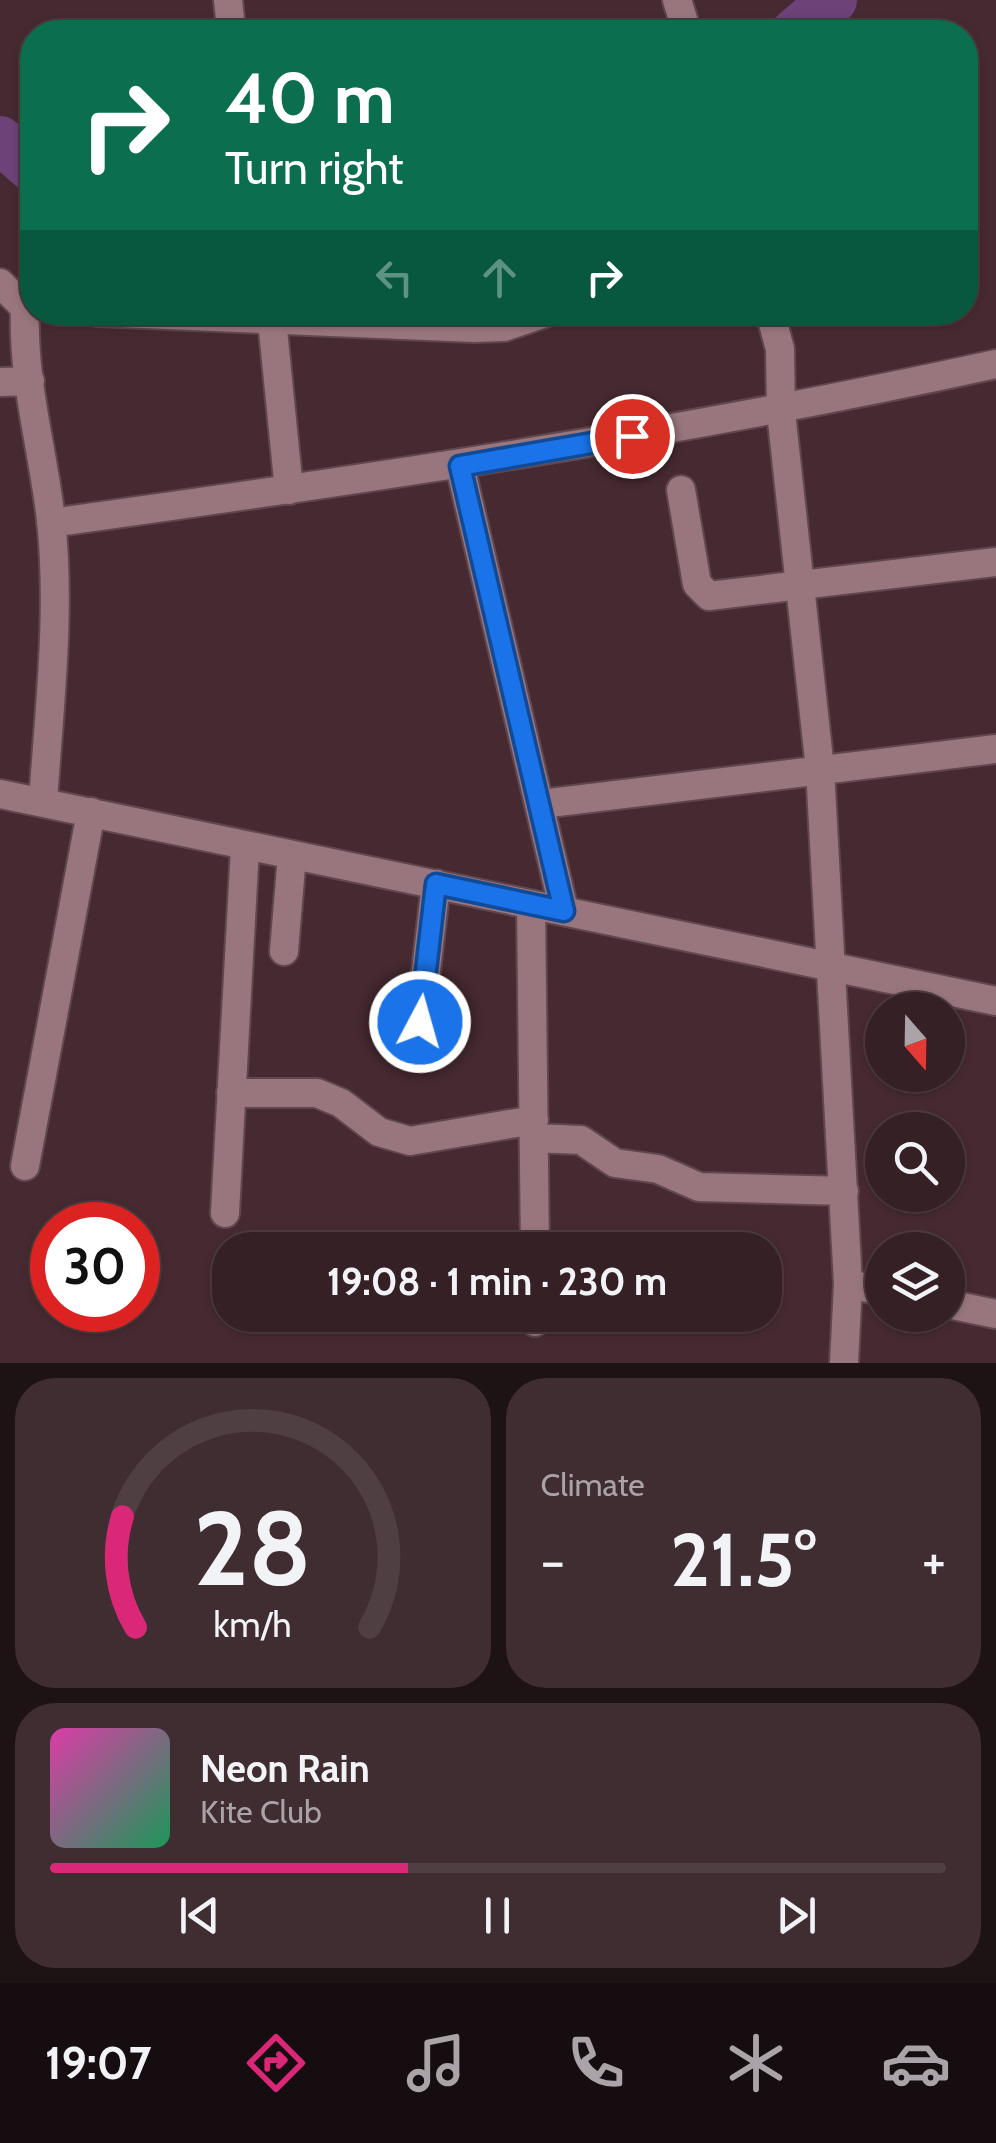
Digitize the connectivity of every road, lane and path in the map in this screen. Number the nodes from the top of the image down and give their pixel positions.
1 (0, 283) edge
2 (20, 301) edge
3 (29, 325) edge
4 (273, 325) edge
5 (438, 325) edge
6 (510, 325) edge
7 (774, 325) edge
8 (996, 364) edge
9 (30, 381) junction
10 (0, 382) edge
11 (782, 412) junction
12 (460, 466) junction
13 (290, 490) junction
14 (681, 490) dead end
15 (51, 523) junction
16 (996, 562) edge
17 (801, 585) junction
18 (996, 750) edge
19 (820, 768) junction
20 (0, 794) edge
21 (43, 802) junction
22 (541, 804) junction
23 (88, 827) junction
24 (292, 855) junction
25 (244, 862) junction
26 (434, 898) junction
27 (564, 911) junction
28 (532, 922) junction
29 (284, 951) dead end
30 (831, 966) junction
31 (996, 1001) edge
32 (420, 1022) dead end
33 (230, 1092) junction
34 (534, 1129) junction
35 (24, 1166) dead end
36 (844, 1191) junction
37 (226, 1214) dead end
38 (535, 1232) edge
39 (848, 1284) junction
40 (865, 1288) edge
41 (965, 1308) edge
42 (996, 1314) edge
43 (844, 1363) edge

1 - 2 street
3 - 9 street
4 - 13 street
5 - 6 street
7 - 11 street
8 - 11 street
9 - 10 street
9 - 15 street
11 - 12 street
11 - 17 street
12 - 13 street
12 - 22 street
13 - 15 street
14 - 17 street
15 - 21 street
16 - 17 street
17 - 19 street
18 - 19 street
19 - 22 street
19 - 30 street
20 - 21 street
21 - 23 street
22 - 27 street
23 - 25 street
23 - 35 street
24 - 25 street
24 - 26 street
24 - 29 street
25 - 33 street
26 - 28 street
26 - 32 street
27 - 28 street
27 - 30 street
28 - 34 street
30 - 31 street
30 - 36 street
33 - 34 street
33 - 37 street
34 - 36 street
34 - 38 street
36 - 39 street
39 - 40 street
39 - 43 street
41 - 42 street

